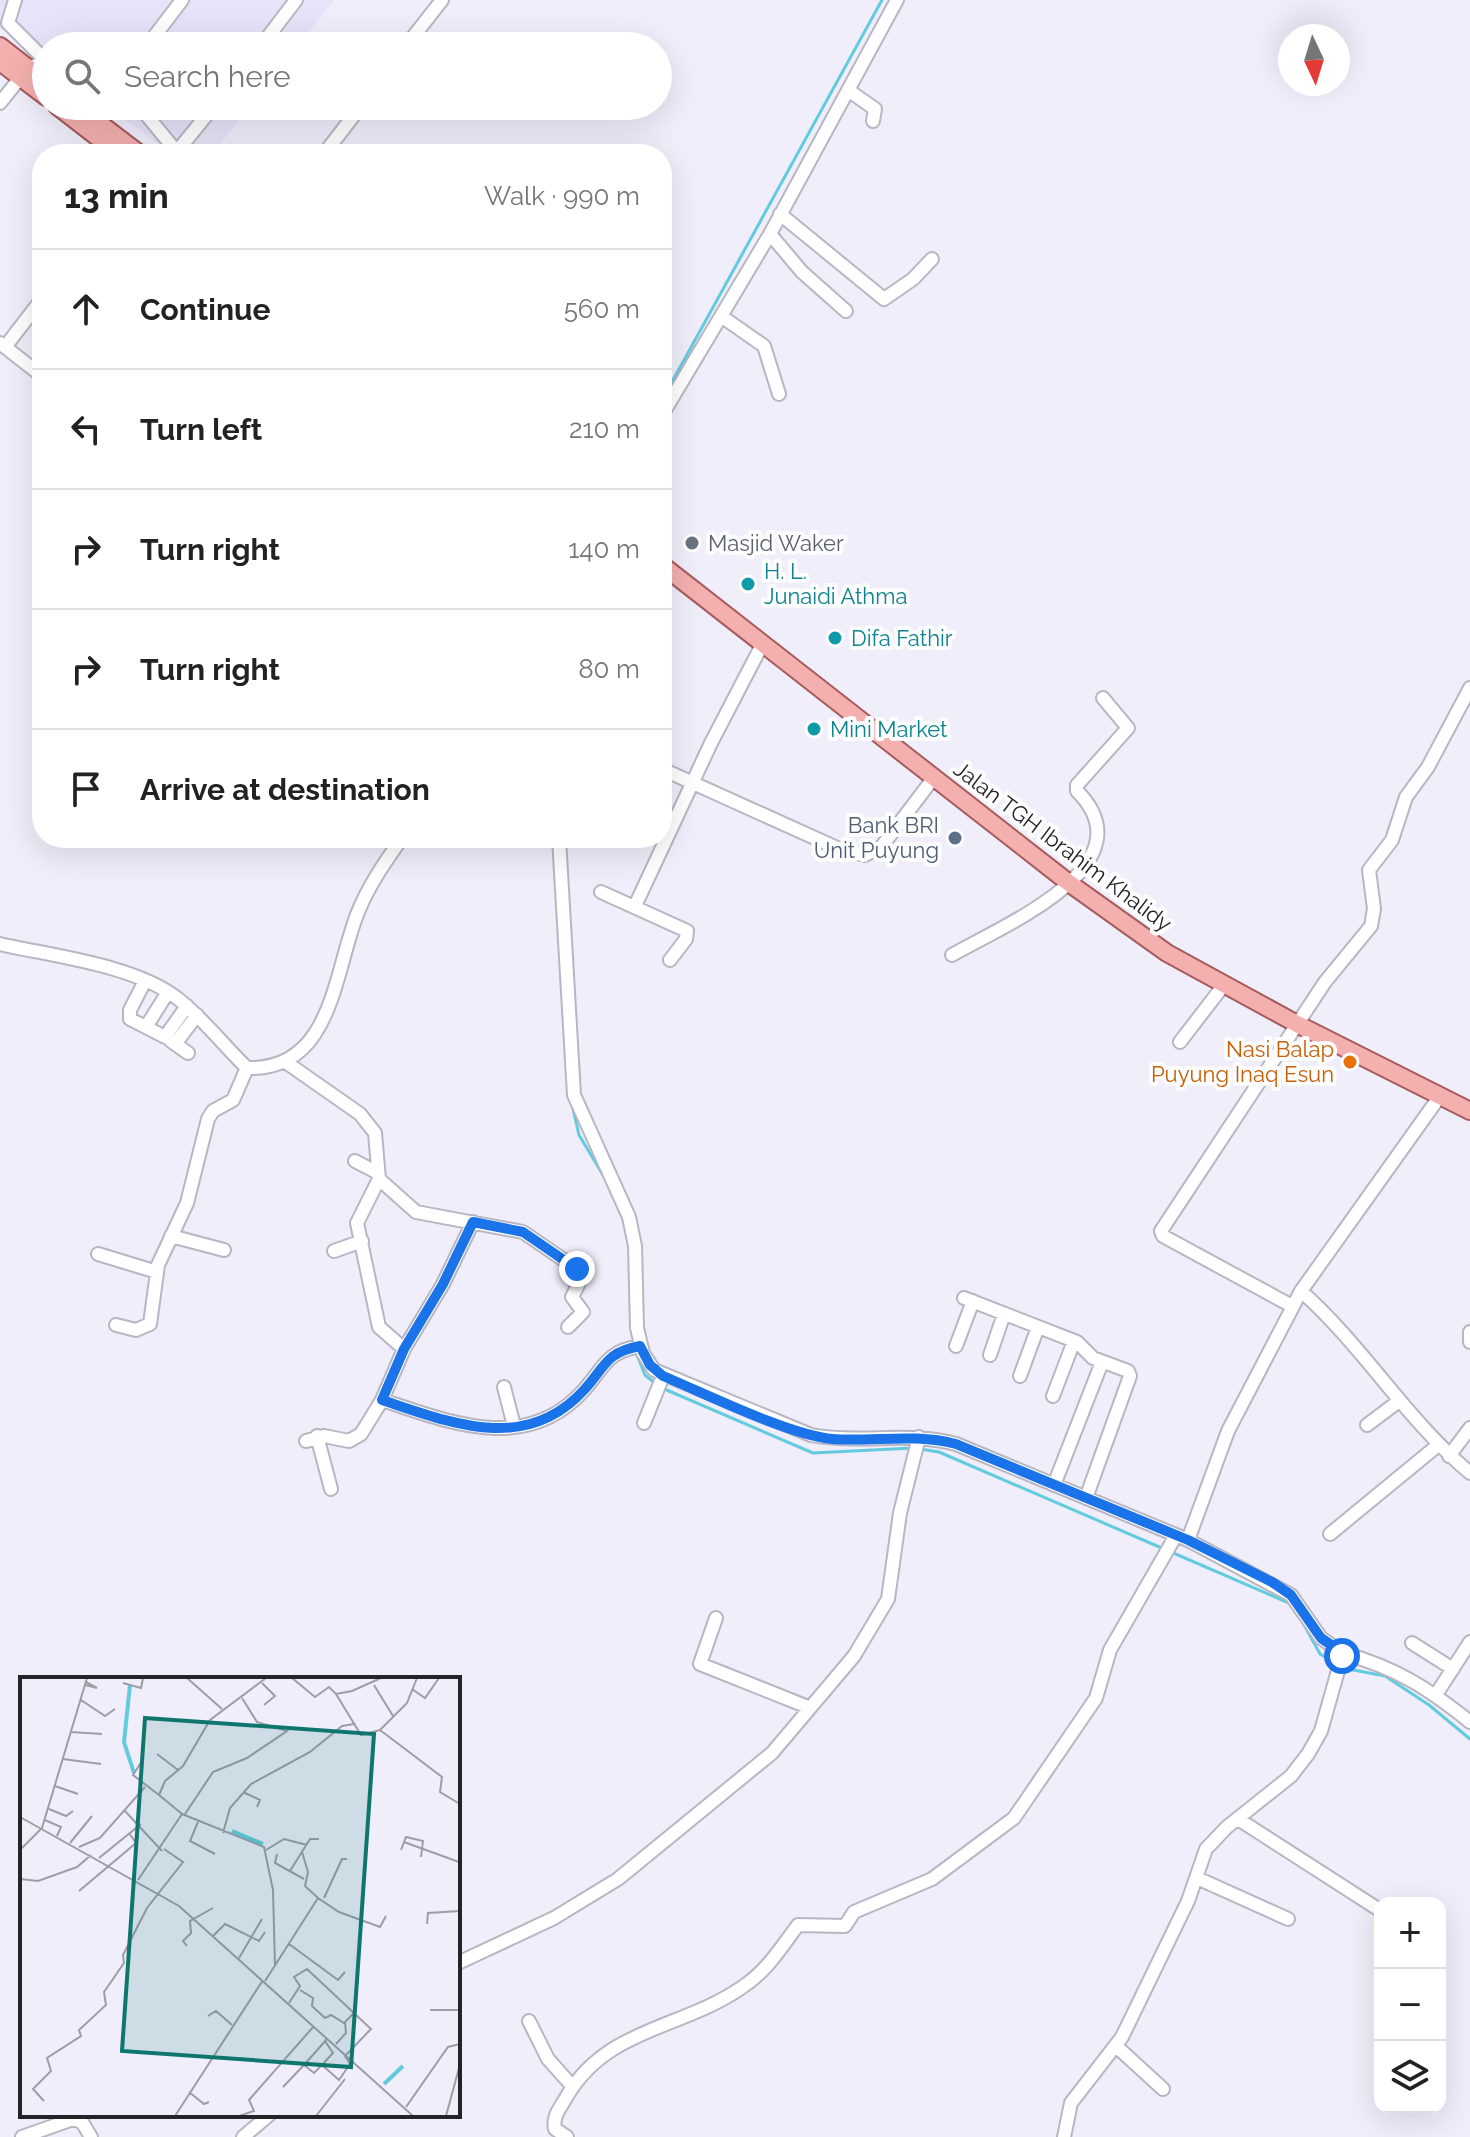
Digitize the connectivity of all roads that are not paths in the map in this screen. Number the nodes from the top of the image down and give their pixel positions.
1 (15, 0) edge
2 (182, 0) edge
3 (296, 0) edge
4 (442, 0) edge
5 (897, 0) edge
6 (158, 32) edge
7 (272, 32) edge
8 (417, 32) edge
9 (0, 46) edge
10 (32, 47) edge
11 (0, 62) edge
12 (32, 68) edge
13 (24, 72) junction
14 (32, 76) edge
15 (32, 81) edge
16 (848, 90) junction
17 (0, 103) edge
18 (70, 120) edge
19 (95, 120) edge
20 (150, 120) edge
21 (203, 120) edge
22 (350, 120) edge
23 (873, 121) dead end
24 (93, 144) edge
25 (127, 144) edge
26 (169, 144) edge
27 (183, 144) edge
28 (332, 144) edge
29 (780, 214) junction
30 (770, 234) junction
31 (932, 259) dead end
32 (32, 310) edge
33 (846, 311) dead end
34 (721, 316) junction
35 (2, 345) edge
36 (32, 368) edge
37 (779, 394) dead end
38 (672, 398) edge
39 (672, 573) edge
40 (763, 643) junction
41 (1470, 688) edge
42 (1103, 698) dead end
43 (672, 773) edge
44 (935, 776) junction
45 (694, 781) junction
46 (672, 828) edge
47 (395, 848) edge
48 (560, 848) edge
49 (662, 848) edge
50 (1069, 883) junction
51 (601, 892) dead end
52 (635, 906) junction
53 (0, 944) edge
54 (952, 955) dead end
55 (670, 960) dead end
56 (145, 981) junction
57 (1223, 986) junction
58 (168, 992) junction
59 (192, 1011) junction
60 (1297, 1024) junction
61 (146, 1027) junction
62 (170, 1040) junction
63 (1180, 1042) dead end
64 (188, 1053) dead end
65 (287, 1063) junction
66 (247, 1068) junction
67 (1440, 1096) junction
68 (1470, 1111) edge
69 (355, 1161) dead end
70 (379, 1176) junction
71 (473, 1222) junction
72 (171, 1236) junction
73 (362, 1241) junction
74 (224, 1250) dead end
75 (334, 1251) dead end
76 (98, 1254) dead end
77 (157, 1272) junction
78 (1301, 1291) junction
79 (1292, 1306) junction
80 (1004, 1314) junction
81 (116, 1325) dead end
82 (568, 1327) dead end
83 (1038, 1327) junction
84 (1470, 1332) edge
85 (1074, 1341) junction
86 (1470, 1342) edge
87 (956, 1346) dead end
88 (636, 1347) junction
89 (404, 1349) junction
90 (990, 1355) dead end
91 (1102, 1362) junction
92 (1020, 1376) dead end
93 (660, 1383) junction
94 (504, 1387) dead end
95 (1053, 1396) dead end
96 (382, 1400) junction
97 (1399, 1401) junction
98 (644, 1423) dead end
99 (1367, 1425) dead end
100 (514, 1426) junction
101 (1470, 1428) edge
102 (917, 1444) junction
103 (1437, 1446) junction
104 (1449, 1456) junction
105 (1470, 1473) edge
106 (1054, 1485) junction
107 (331, 1489) dead end
108 (1086, 1498) junction
109 (1330, 1534) dead end
110 (1175, 1542) junction
111 (716, 1618) dead end
112 (1470, 1642) edge
113 (1412, 1643) dead end
114 (1342, 1659) junction
115 (1453, 1669) junction
116 (1437, 1693) junction
117 (808, 1707) junction
118 (1470, 1722) edge
119 (1238, 1819) junction
120 (1197, 1878) junction
121 (1374, 1906) edge
122 (1288, 1919) dead end
123 (460, 1962) edge
124 (529, 2021) dead end
125 (1116, 2046) junction
126 (573, 2087) junction
127 (1163, 2089) dead end
128 (267, 2117) edge
129 (22, 2137) edge
130 (91, 2137) edge
131 (243, 2137) edge
132 (567, 2137) edge
133 (1064, 2137) edge

1 - 10 street
2 - 6 street
3 - 7 street
4 - 8 street
5 - 16 street
9 - 13 main road
11 - 13 main road
12 - 13 street
13 - 14 main road
13 - 15 main road
13 - 17 street
16 - 23 street
16 - 29 street
18 - 24 main road
19 - 25 main road
20 - 26 street
21 - 27 street
22 - 28 street
29 - 30 street
29 - 31 street
30 - 33 street
30 - 34 street
32 - 35 street
34 - 37 street
34 - 38 street
35 - 36 street
39 - 40 main road, Jalan TGH Ibrahim Khalidy
40 - 44 main road, Jalan TGH Ibrahim Khalidy
40 - 45 street
41 - 60 street
42 - 50 street
43 - 45 street
44 - 45 street
44 - 50 main road, Jalan TGH Ibrahim Khalidy
45 - 46 street
47 - 65 street
48 - 88 street
49 - 52 street
50 - 54 street
50 - 57 main road, Jalan TGH Ibrahim Khalidy
51 - 52 street
52 - 55 street
53 - 56 street
56 - 58 street
56 - 61 street
57 - 60 main road, Jalan TGH Ibrahim Khalidy
57 - 63 street
58 - 59 street
58 - 61 street
59 - 62 street
59 - 66 street
60 - 67 main road, Jalan TGH Ibrahim Khalidy
60 - 79 street
61 - 62 street
62 - 64 street
65 - 66 street
65 - 70 street
66 - 72 street
67 - 68 main road, Jalan TGH Ibrahim Khalidy
67 - 78 street
69 - 70 street
70 - 71 street
70 - 73 street
71 - 82 street
71 - 89 street
72 - 74 street
72 - 77 street
73 - 75 street
73 - 89 street
76 - 77 street
77 - 81 street
78 - 79 street
78 - 97 street
79 - 110 street
80 - 83 street
80 - 87 street
80 - 90 street
83 - 85 street
83 - 92 street
84 - 86 street
85 - 91 street
85 - 95 street
88 - 93 street
88 - 100 street
89 - 96 street
91 - 106 street
91 - 108 street
93 - 98 street
93 - 102 street
94 - 100 street
96 - 100 street
96 - 107 street
97 - 99 street
97 - 103 street
101 - 104 street
102 - 106 street
102 - 117 street
103 - 104 street
103 - 109 street
104 - 105 street
106 - 108 street
108 - 110 street
110 - 114 street
110 - 126 street
111 - 117 street
112 - 115 street
113 - 115 street
114 - 116 street
114 - 119 street
115 - 116 street
116 - 118 street
117 - 123 street
119 - 120 street
119 - 121 street
120 - 122 street
120 - 125 street
124 - 126 street
125 - 127 street
125 - 133 street
126 - 132 street
128 - 131 street
129 - 130 street

